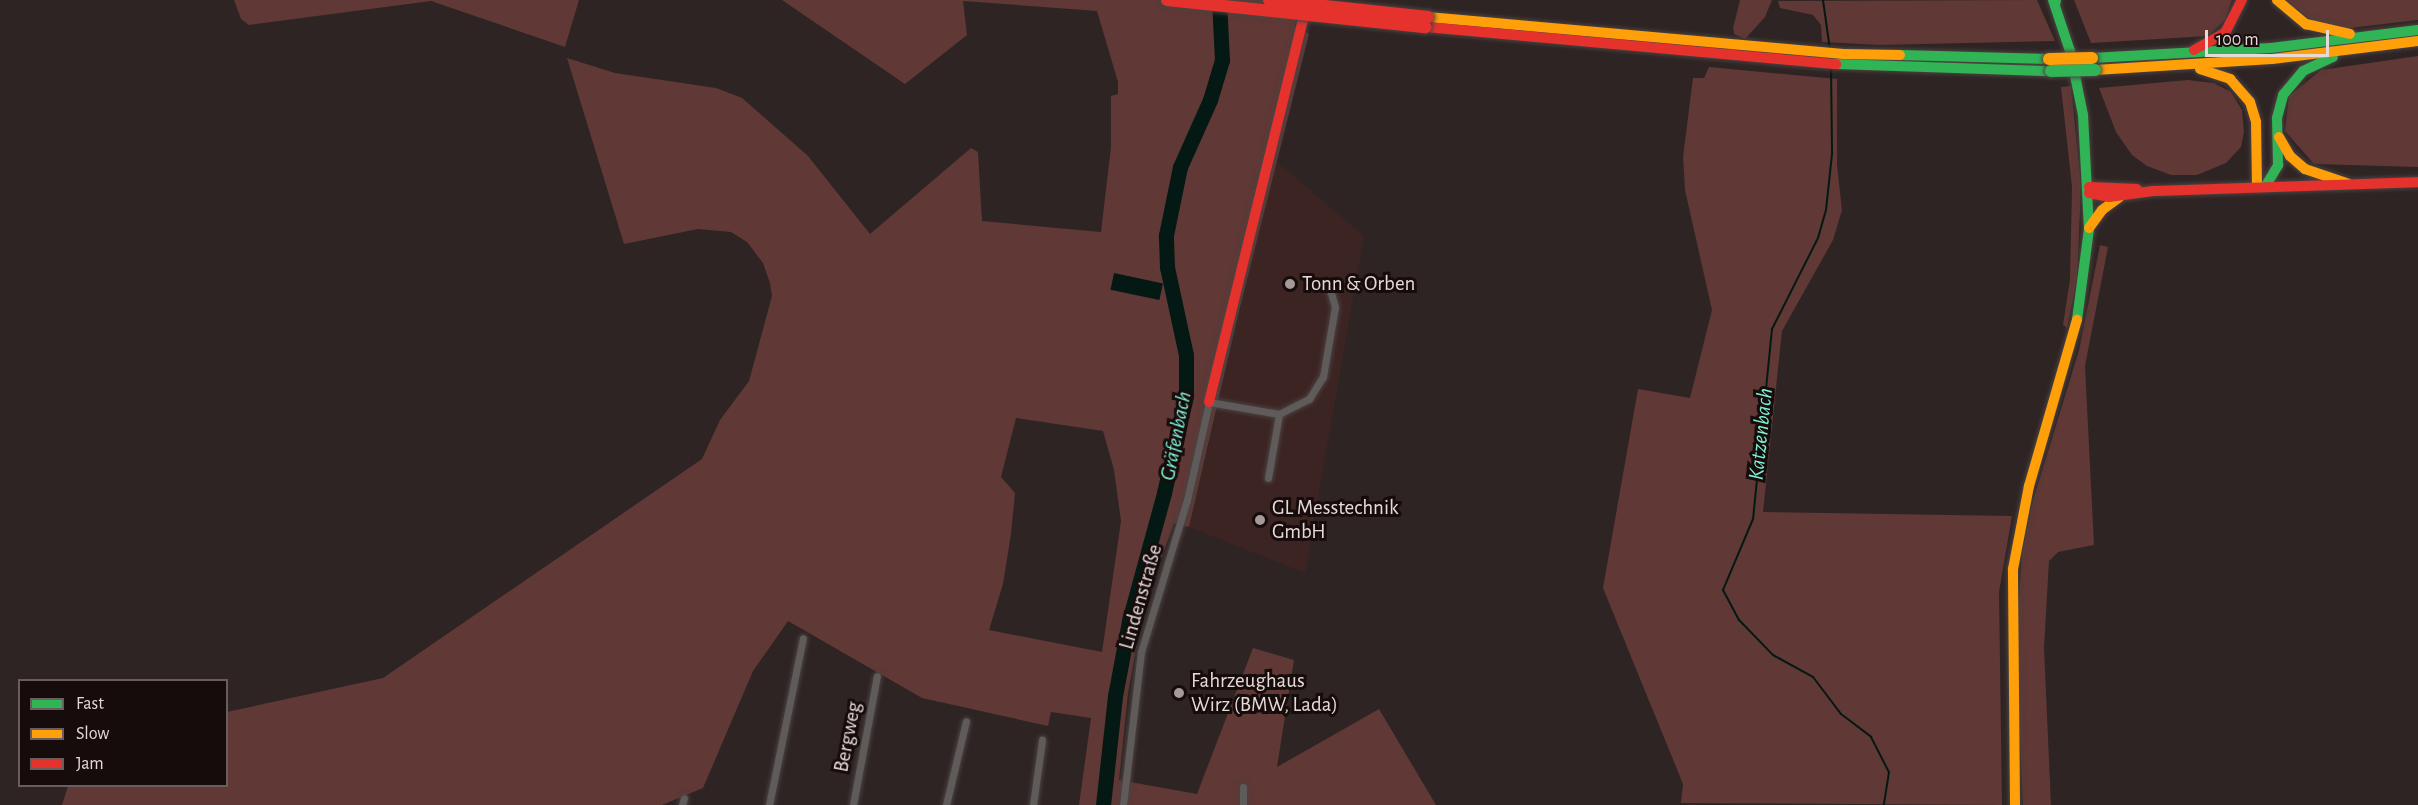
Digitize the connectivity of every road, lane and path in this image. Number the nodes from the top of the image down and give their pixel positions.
1 (1167, 0) edge
2 (1269, 0) edge
3 (1308, 0) edge
4 (2242, 0) edge
5 (2277, 0) edge
6 (2055, 2) edge
7 (1427, 22) junction
8 (2418, 30) edge
9 (2372, 37) junction
10 (2418, 41) edge
11 (2346, 51) junction
12 (2185, 60) junction
13 (2278, 134) junction
14 (2418, 182) edge
15 (2349, 184) junction
16 (2261, 187) junction
17 (2089, 190) junction
18 (2153, 191) junction
19 (2122, 196) junction
20 (2089, 229) junction
21 (1329, 285) dead end
22 (1209, 402) junction
23 (1279, 414) junction
24 (1268, 478) dead end
25 (803, 638) dead end
26 (877, 676) dead end
27 (966, 721) dead end
28 (1042, 740) dead end
29 (1243, 787) dead end
30 (769, 805) edge
31 (853, 805) edge
32 (946, 805) edge
33 (1033, 805) edge
34 (1123, 805) edge
35 (1243, 805) edge
36 (2015, 805) edge

1 - 7 main road, bridge
2 - 7 main road, bridge
3 - 22 main road
4 - 12 main road
5 - 9 main road
6 - 17 main road
7 - 12 main road, bridge
8 - 9 main road
9 - 12 main road
10 - 11 main road
11 - 12 main road
11 - 13 main road
12 - 16 main road
13 - 15 main road
13 - 16 main road
14 - 15 main road
15 - 16 main road
16 - 18 main road
17 - 18 main road
17 - 19 main road
17 - 20 main road
18 - 19 main road
19 - 20 main road
20 - 36 main road
21 - 23 street
22 - 23 street
22 - 34 street, Lindenstraße
23 - 24 street
25 - 30 street
26 - 31 street, Bergweg
27 - 32 street
28 - 33 street
29 - 35 street

